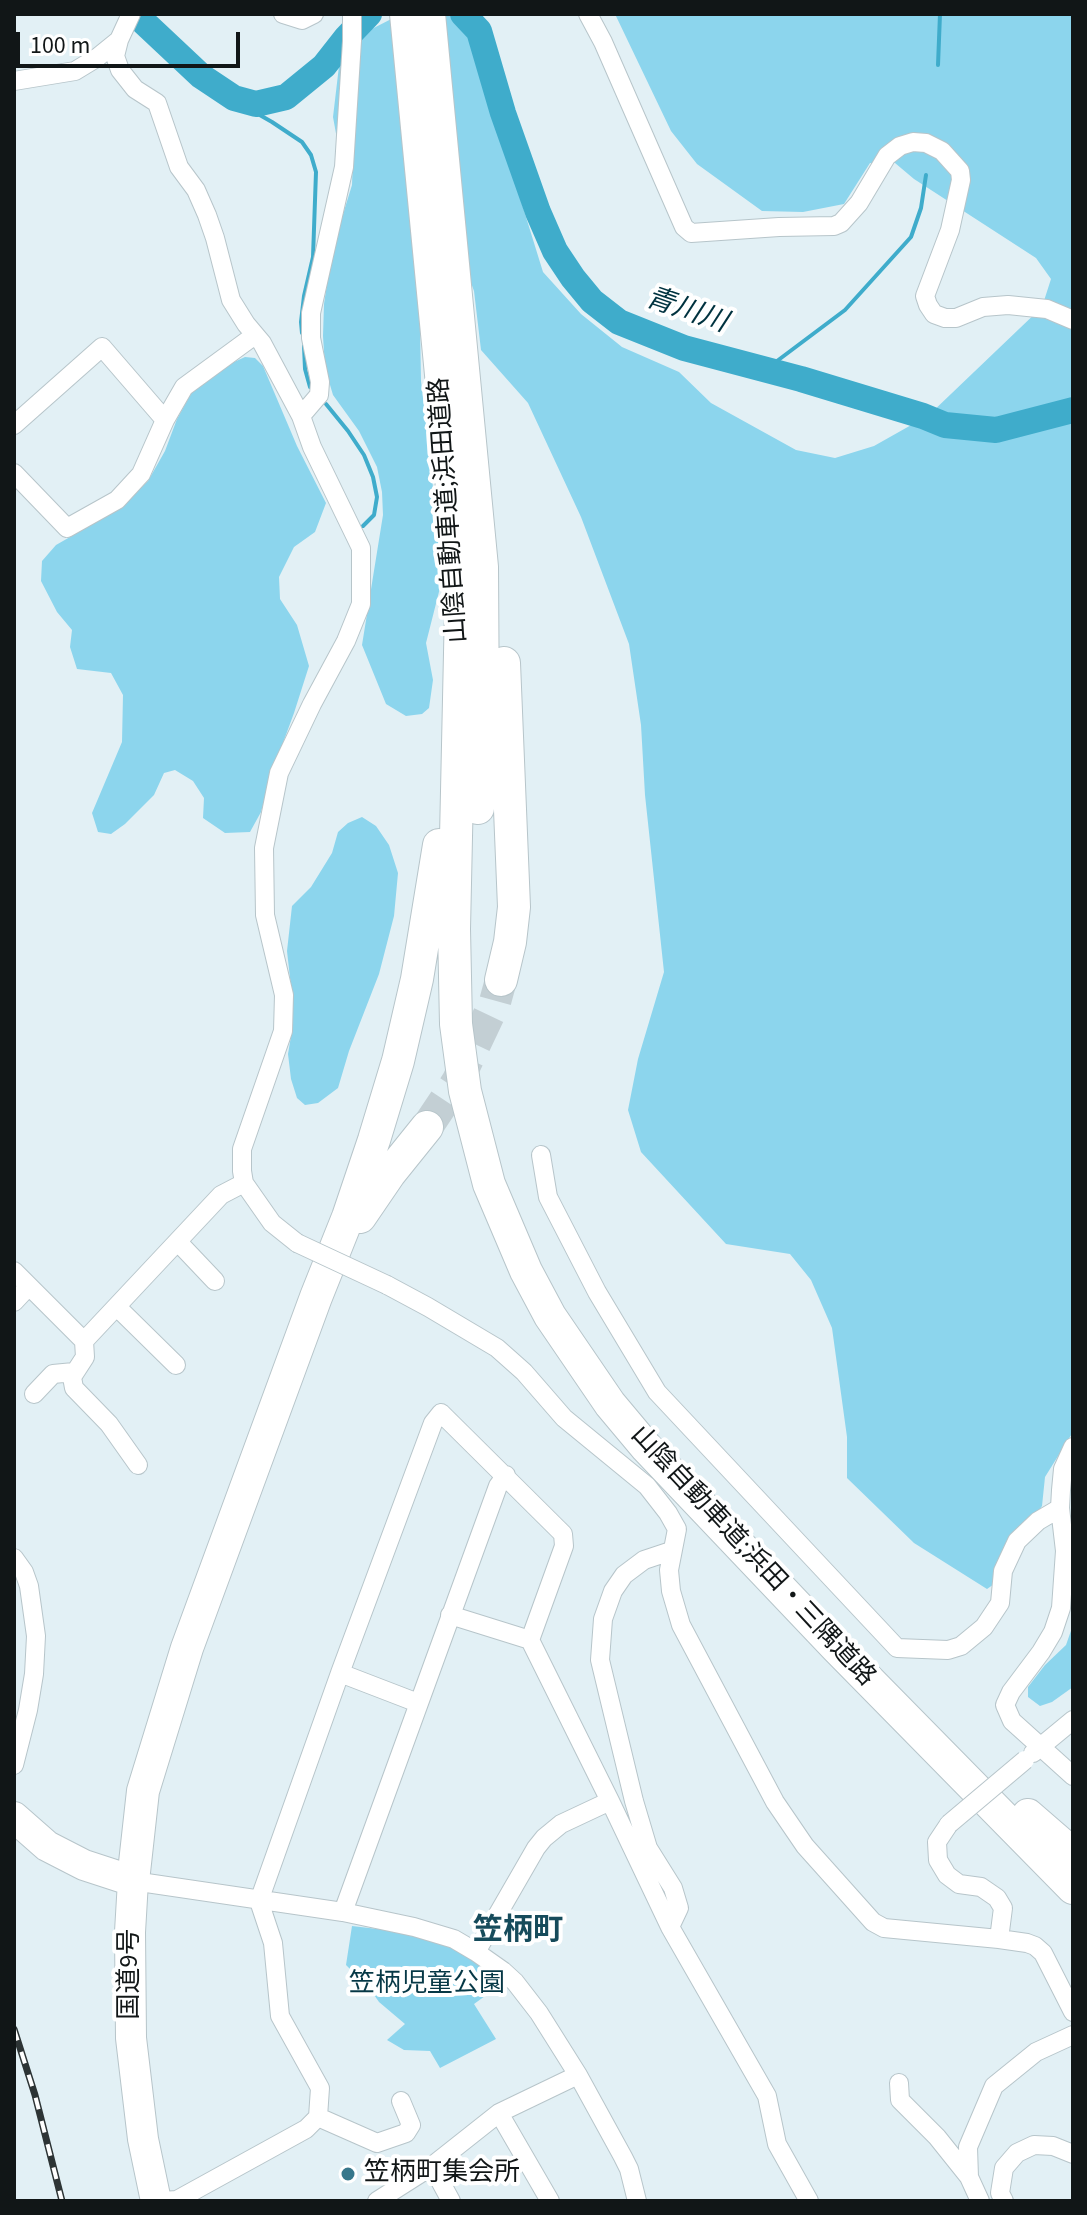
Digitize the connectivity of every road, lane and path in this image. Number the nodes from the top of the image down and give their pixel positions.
1 (283, 14) edge
2 (314, 14) edge
3 (352, 14) edge
4 (406, 14) edge
5 (429, 14) edge
6 (588, 14) edge
7 (126, 26) edge
8 (14, 81) edge
9 (441, 264) junction
10 (1073, 320) edge
11 (255, 335) junction
12 (463, 359) junction
13 (301, 416) junction
14 (165, 420) junction
15 (14, 425) edge
16 (14, 473) edge
17 (460, 677) junction
18 (501, 980) tunnel mouth
19 (462, 1008) junction
20 (427, 1127) tunnel mouth
21 (541, 1155) dead end
22 (244, 1183) junction
23 (178, 1242) junction
24 (14, 1271) edge
25 (215, 1281) dead end
26 (29, 1286) junction
27 (316, 1297) junction
28 (14, 1302) edge
29 (117, 1307) junction
30 (84, 1341) junction
31 (176, 1365) dead end
32 (74, 1372) junction
33 (34, 1394) dead end
34 (1073, 1447) edge
35 (138, 1465) dead end
36 (506, 1475) junction
37 (1060, 1508) junction
38 (671, 1551) junction
39 (14, 1558) edge
40 (450, 1615) junction
41 (530, 1640) junction
42 (836, 1647) junction
43 (340, 1673) junction
44 (418, 1703) junction
45 (1073, 1720) edge
46 (1040, 1746) junction
47 (14, 1765) edge
48 (1073, 1776) edge
49 (976, 1790) junction
50 (610, 1801) junction
51 (14, 1817) edge
52 (1073, 1854) edge
53 (133, 1881) junction
54 (1073, 1888) edge
55 (259, 1901) junction
56 (343, 1912) junction
57 (1073, 1915) edge
58 (670, 1927) junction
59 (999, 1939) junction
60 (476, 1952) junction
61 (1073, 2012) edge
62 (1073, 2035) edge
63 (578, 2075) junction
64 (899, 2083) dead end
65 (401, 2101) dead end
66 (499, 2113) junction
67 (318, 2117) junction
68 (1073, 2154) edge
69 (432, 2166) junction
70 (969, 2177) junction
71 (159, 2201) edge
72 (377, 2201) edge
73 (451, 2201) edge
74 (550, 2201) edge
75 (637, 2201) edge
76 (809, 2201) edge
77 (980, 2201) edge
78 (1004, 2201) edge

1 - 2 street
3 - 13 street
4 - 9 highway, 山陰自動車道;浜田道路
5 - 9 highway, 山陰自動車道;浜田道路
6 - 10 street
7 - 8 street
7 - 11 street
9 - 12 highway, 山陰自動車道;浜田道路
9 - 17 highway, 山陰自動車道;浜田道路
11 - 13 street
11 - 14 street
12 - 18 highway
12 - 19 highway, 山陰自動車道;浜田道路
13 - 22 street
14 - 15 street
14 - 16 street
17 - 19 highway, 山陰自動車道;浜田道路
17 - 27 highway
19 - 42 highway, 山陰自動車道;浜田・三隅道路
20 - 27 highway
21 - 37 street
22 - 23 street
22 - 38 street, bridge
23 - 25 street
23 - 29 street
24 - 26 street
26 - 28 street
26 - 30 street
27 - 53 highway
29 - 30 street
29 - 31 street
30 - 32 street
32 - 33 street
32 - 35 street
34 - 37 street
36 - 40 street
36 - 41 street
36 - 43 street
37 - 46 street
38 - 58 street
38 - 59 street
39 - 47 street
40 - 41 street
40 - 44 street
41 - 50 street
42 - 49 highway, 山陰自動車道;浜田・三隅道路
42 - 52 highway
43 - 44 street
43 - 55 street
44 - 56 street
45 - 46 street
46 - 48 street
46 - 59 street, bridge
49 - 54 highway, 山陰自動車道;浜田・三隅道路
49 - 57 highway
50 - 58 street
50 - 60 street
51 - 53 highway
53 - 55 street
53 - 71 highway, 国道9号
55 - 56 street
55 - 67 street
56 - 60 street
58 - 76 street
59 - 61 street
60 - 63 street
62 - 70 street
63 - 66 street
63 - 75 street
64 - 70 street
65 - 67 street
66 - 69 street
66 - 74 street
67 - 71 street
68 - 78 street
69 - 72 street
69 - 73 street
70 - 77 street

